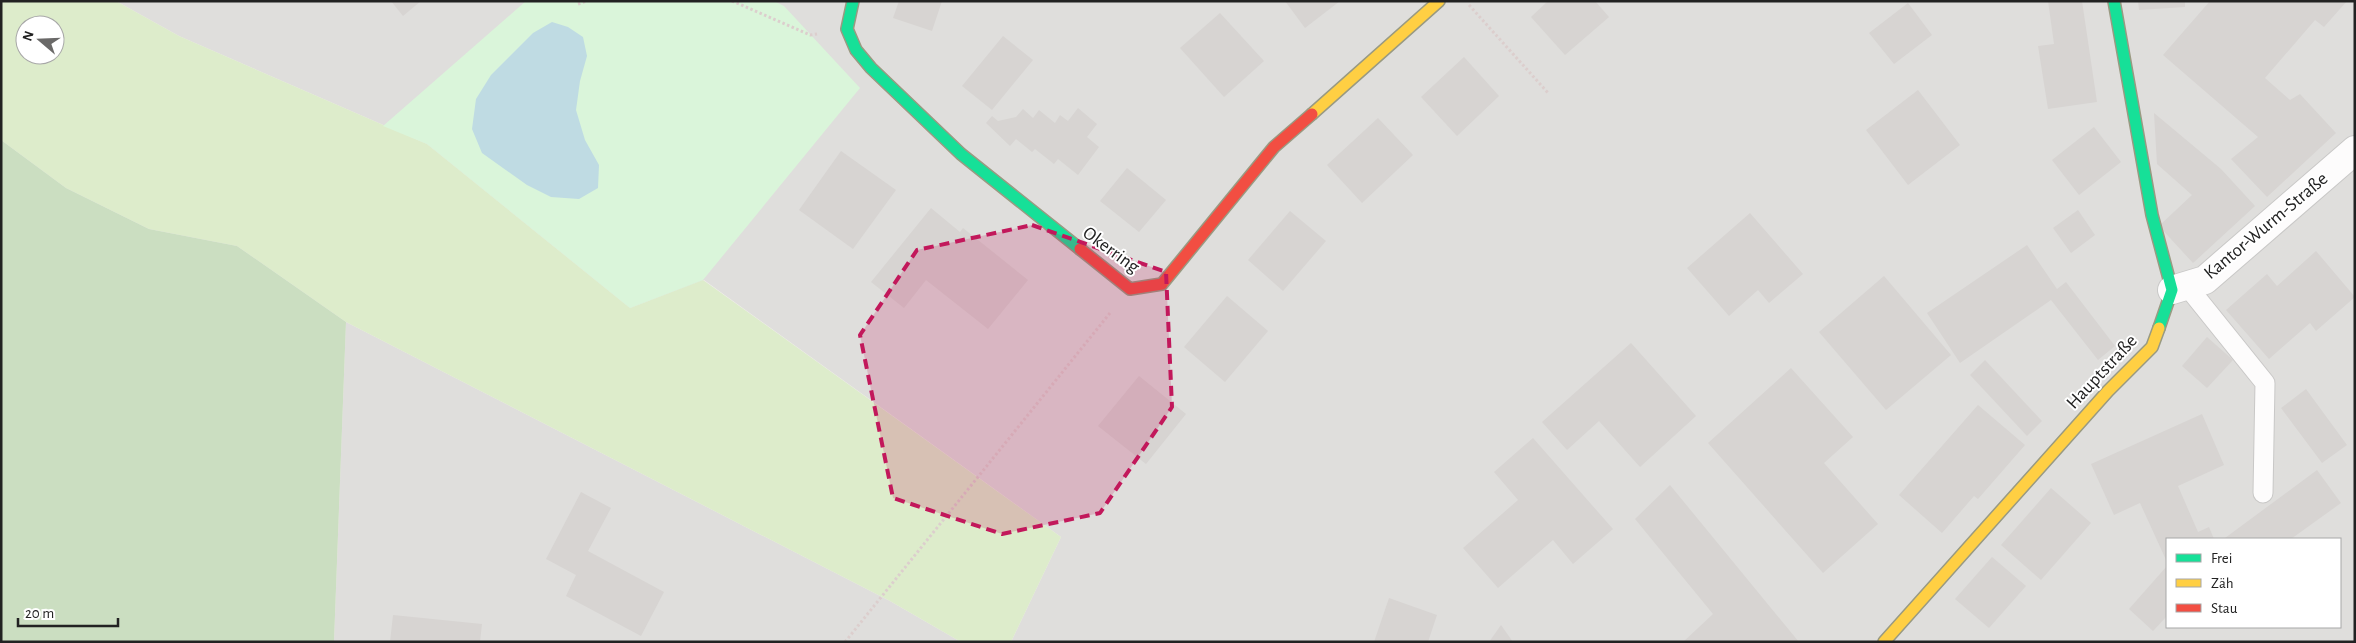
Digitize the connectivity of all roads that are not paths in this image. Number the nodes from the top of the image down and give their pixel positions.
1 (853, 1) edge
2 (1439, 1) edge
3 (2114, 1) edge
4 (2355, 150) edge
5 (2179, 288) junction
6 (2263, 493) dead end
7 (1884, 642) edge

1 - 2 street, Okerring
3 - 5 street
4 - 5 street, Kantor-Wurm-Straße
5 - 6 lane
5 - 7 street, Hauptstraße

